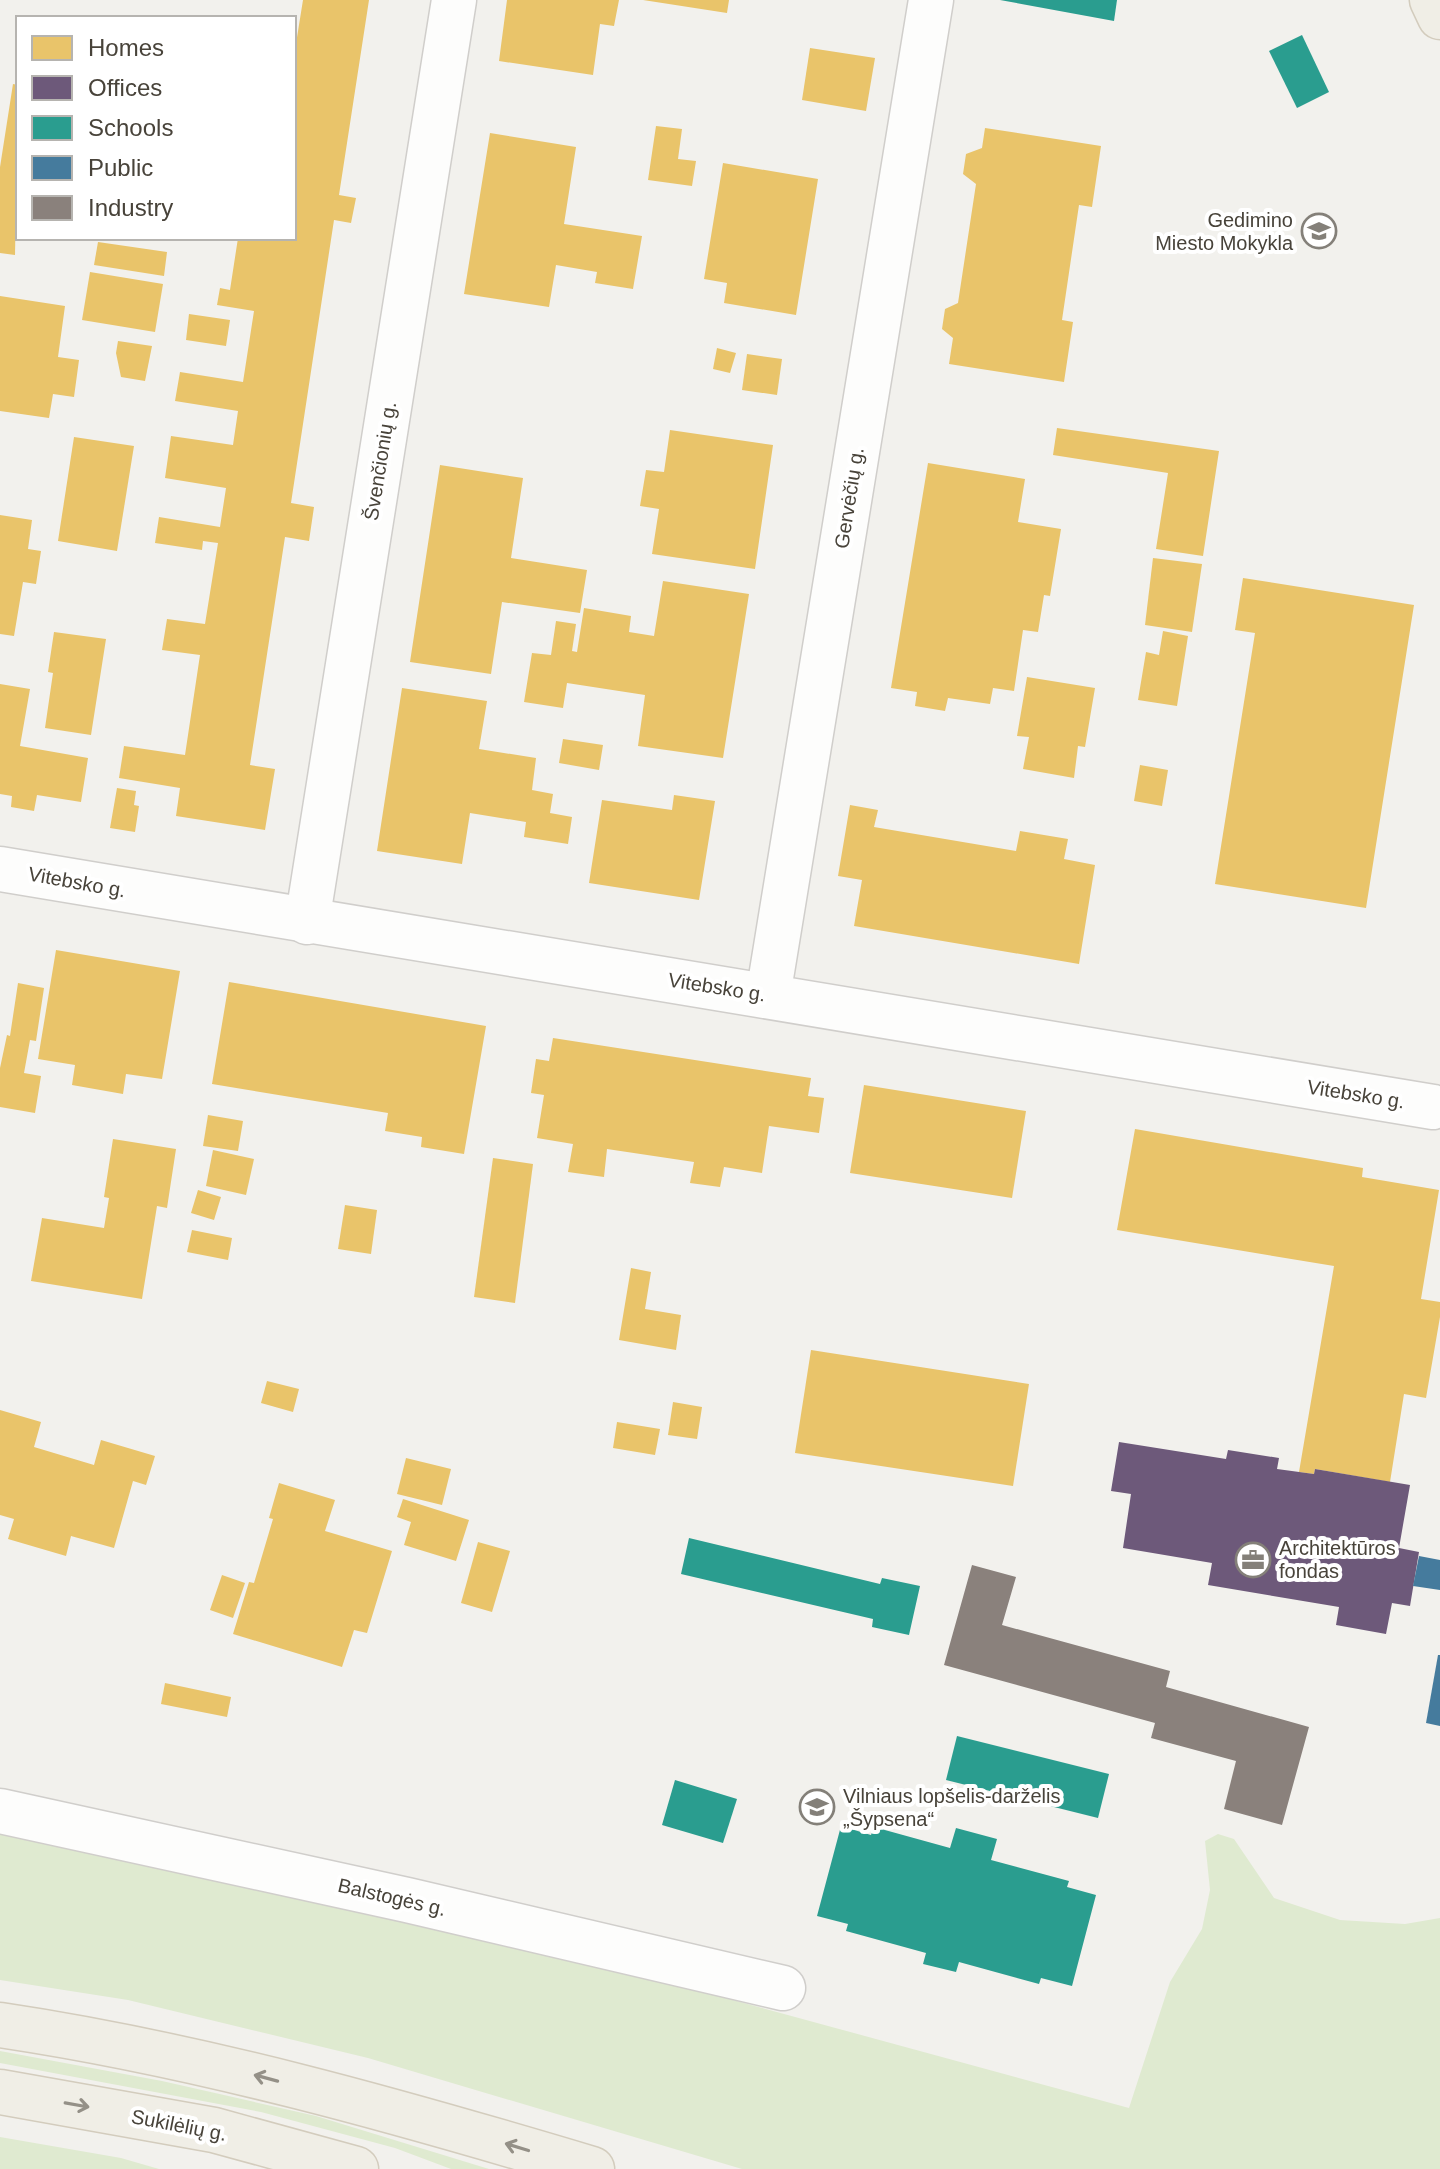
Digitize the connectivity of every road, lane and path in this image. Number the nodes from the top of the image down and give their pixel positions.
1 (454, 0) edge
2 (931, 0) edge
3 (1432, 0) edge
4 (1440, 17) edge
5 (0, 869) edge
6 (307, 922) junction
7 (768, 996) junction
8 (1433, 1107) dead end
9 (0, 1811) edge
10 (783, 1988) dead end
11 (0, 2025) edge
12 (0, 2092) edge
13 (356, 2169) edge
14 (592, 2169) edge

1 - 6 street, Švenčionių g.
2 - 7 street, Gervėčių g.
3 - 4 main road
5 - 6 street, Vitebsko g.
6 - 7 street, Vitebsko g.
7 - 8 street, Vitebsko g.
9 - 10 street, Balstogės g.
14 -> 11 main road
12 -> 13 main road, Sukilėlių g.

